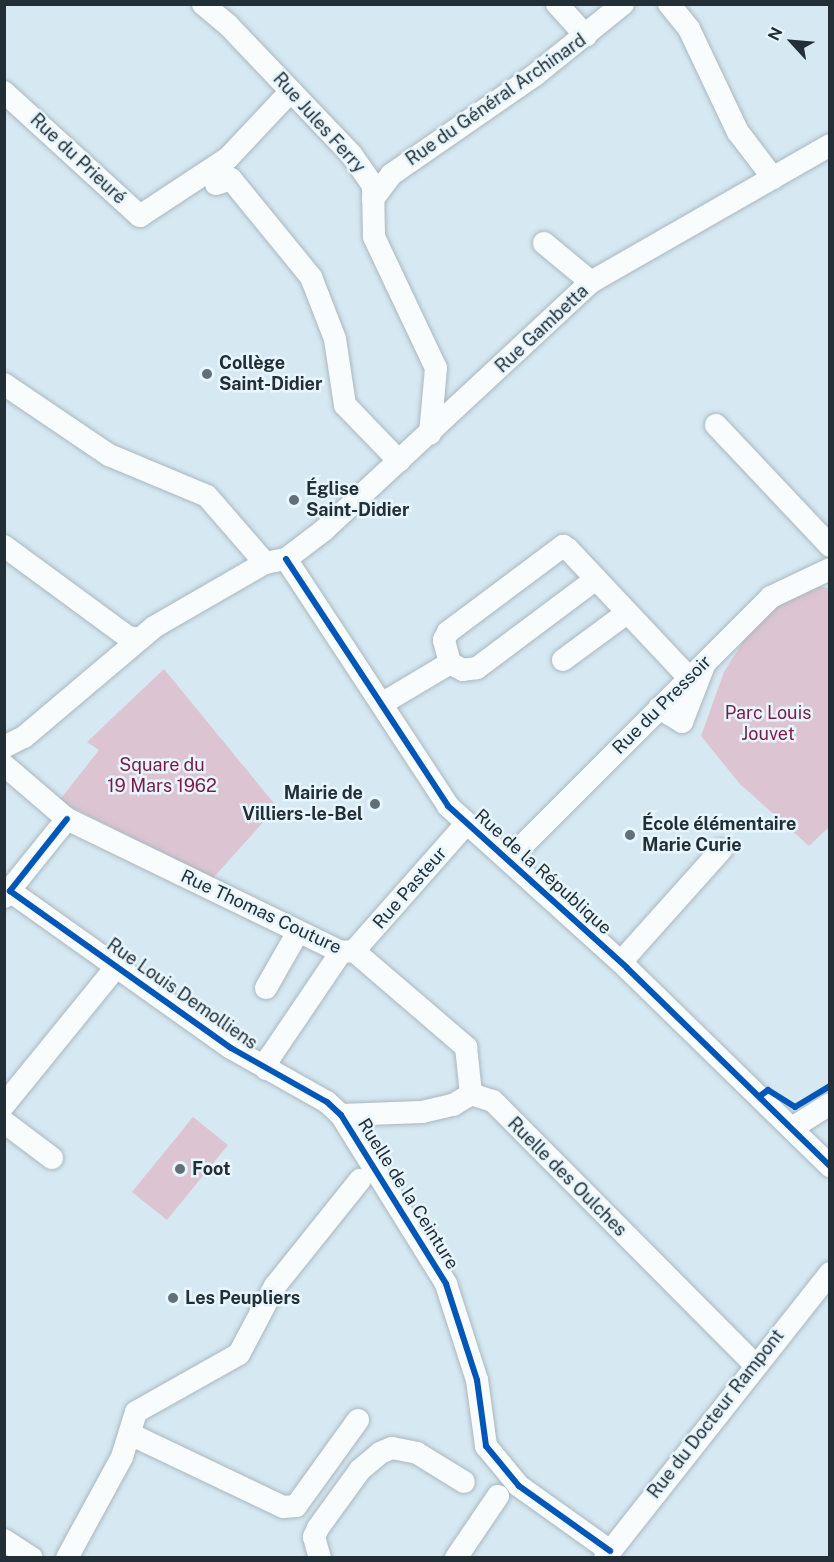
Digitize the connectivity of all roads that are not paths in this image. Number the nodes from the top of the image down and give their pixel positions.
1 (556, 4) edge
2 (623, 4) edge
3 (669, 4) edge
4 (205, 5) edge
5 (586, 36) junction
6 (291, 91) junction
7 (4, 92) edge
8 (830, 145) edge
9 (773, 178) junction
10 (216, 184) dead end
11 (373, 199) junction
12 (544, 243) dead end
13 (591, 282) junction
14 (436, 368) junction
15 (4, 384) edge
16 (464, 403) junction
17 (716, 425) dead end
18 (430, 434) junction
19 (399, 461) junction
20 (814, 510) dead end
21 (830, 526) edge
22 (4, 546) edge
23 (830, 546) edge
24 (276, 561) junction
25 (830, 569) edge
26 (596, 579) junction
27 (627, 613) junction
28 (140, 639) junction
29 (563, 660) dead end
30 (705, 661) junction
31 (450, 663) junction
32 (688, 677) junction
33 (382, 703) junction
34 (658, 708) junction
35 (4, 747) edge
36 (4, 765) edge
37 (67, 819) junction
38 (466, 824) junction
39 (721, 850) dead end
40 (508, 860) junction
41 (7, 894) edge
42 (298, 932) junction
43 (347, 952) junction
44 (621, 962) junction
45 (116, 967) junction
46 (266, 988) dead end
47 (266, 1069) junction
48 (471, 1094) junction
49 (830, 1104) edge
50 (4, 1105) edge
51 (340, 1115) junction
52 (4, 1122) edge
53 (792, 1128) junction
54 (52, 1158) dead end
55 (830, 1166) edge
56 (360, 1180) dead end
57 (830, 1273) edge
58 (754, 1364) junction
59 (358, 1420) dead end
60 (130, 1434) junction
61 (464, 1482) dead end
62 (498, 1496) dead end
63 (4, 1540) edge
64 (607, 1554) edge
65 (32, 1557) edge
66 (67, 1557) edge
67 (320, 1557) edge
68 (456, 1557) edge

1 - 5 street
2 - 5 street, Rue du Général Archinard
3 - 9 street
4 - 6 street, Rue Jules Ferry
5 - 11 street, Rue du Général Archinard
6 - 7 street, Rue du Prieuré
6 - 11 street, Rue Jules Ferry
8 - 9 street, Rue Gambetta
9 - 13 street, Rue Gambetta
10 - 19 street
11 - 14 street, Rue Jules Ferry
12 - 13 street
13 - 16 street, Rue Gambetta
14 - 16 street, Rue Jules Ferry
14 - 18 street
15 - 24 street, Rue de la République
16 - 18 street, Rue Gambetta
17 - 23 street
18 - 19 street, Rue Gambetta
19 - 24 street, Rue Gambetta
20 - 21 street
22 - 28 street
24 - 28 street, Rue Gambetta
24 - 33 street, Rue de la République
25 - 30 street, Rue du Pressoir
26 - 27 street
26 - 31 street
26 - 31 street
27 - 29 street
27 - 32 street
28 - 35 street, Rue Gambetta
30 - 32 street, Rue du Pressoir
30 - 34 street
31 - 33 street
32 - 34 street, Rue du Pressoir
33 - 38 street, Rue de la République
34 - 40 street, Rue du Pressoir
36 - 37 street, Rue Thomas Couture
37 - 41 street
37 - 42 street, Rue Thomas Couture
38 - 40 street, Rue de la République
38 - 43 street, Rue Pasteur
39 - 44 street
40 - 44 street, Rue de la République
41 - 45 street, Rue Louis Demolliens
42 - 43 street, Rue Thomas Couture
42 - 46 street
43 - 47 street, Rue Pasteur
43 - 48 street, Rue Thomas Couture
44 - 53 street, Rue de la République
45 - 47 street, Rue Louis Demolliens
45 - 50 street
47 - 51 street, Rue Louis Demolliens
48 - 51 street
48 - 58 street, Ruelle des Oulches
49 - 53 street
51 - 64 street, Ruelle de la Ceinture
52 - 54 street
53 - 55 street, Rue de la République
56 - 60 street
57 - 58 street, Rue du Docteur Rampont
58 - 64 street, Rue du Docteur Rampont
59 - 60 street
60 - 66 street
61 - 67 street
62 - 68 street
63 - 65 street

